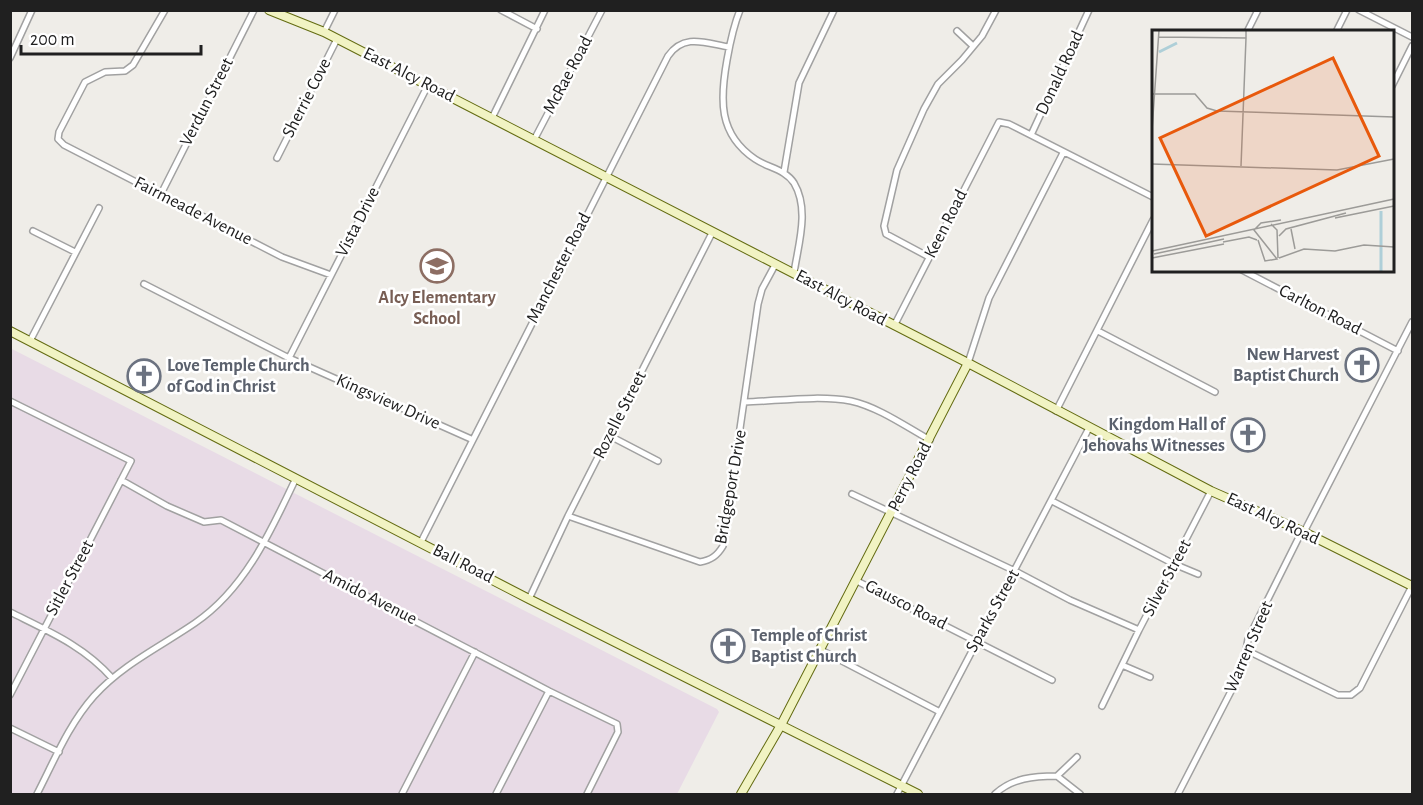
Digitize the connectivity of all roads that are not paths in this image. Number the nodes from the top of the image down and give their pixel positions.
1 (32, 10) edge
2 (165, 10) edge
3 (254, 10) edge
4 (268, 10) edge
5 (335, 10) edge
6 (501, 10) edge
7 (546, 10) edge
8 (602, 10) edge
9 (740, 10) edge
10 (834, 10) edge
11 (996, 10) edge
12 (1089, 10) edge
13 (1258, 10) edge
14 (1347, 10) edge
15 (1359, 10) edge
16 (537, 29) junction
17 (1248, 30) edge
18 (1337, 30) edge
19 (957, 31) dead end
20 (324, 32) junction
21 (1413, 37) edge
22 (338, 39) junction
23 (973, 46) junction
24 (1413, 46) edge
25 (729, 47) junction
26 (10, 58) edge
27 (1393, 84) edge
28 (428, 86) junction
29 (492, 118) junction
30 (1031, 135) junction
31 (534, 140) junction
32 (1063, 153) junction
33 (277, 158) dead end
34 (784, 172) junction
35 (606, 177) junction
36 (161, 194) junction
37 (1152, 197) edge
38 (99, 208) dead end
39 (1152, 224) edge
40 (33, 231) dead end
41 (712, 233) junction
42 (75, 252) junction
43 (929, 257) junction
44 (775, 265) junction
45 (1246, 272) edge
46 (794, 273) junction
47 (331, 275) junction
48 (144, 284) dead end
49 (1413, 322) edge
50 (894, 326) junction
51 (10, 331) edge
52 (1098, 331) junction
53 (30, 341) junction
54 (1398, 351) junction
55 (289, 358) junction
56 (968, 363) junction
57 (1215, 392) dead end
58 (10, 401) edge
59 (745, 402) junction
60 (1056, 411) junction
61 (1089, 428) junction
62 (610, 436) junction
63 (471, 439) junction
64 (930, 440) junction
65 (658, 460) dead end
66 (296, 478) junction
67 (121, 480) junction
68 (1212, 491) junction
69 (852, 494) dead end
70 (1052, 501) junction
71 (892, 512) junction
72 (568, 516) junction
73 (1303, 532) junction
74 (265, 542) junction
75 (421, 542) junction
76 (1174, 564) junction
77 (1015, 571) junction
78 (1198, 574) dead end
79 (855, 580) junction
80 (1412, 586) edge
81 (529, 598) junction
82 (10, 612) edge
83 (43, 629) junction
84 (1138, 630) junction
85 (976, 640) junction
86 (819, 649) junction
87 (1246, 650) junction
88 (475, 652) junction
89 (1122, 665) junction
90 (1150, 677) dead end
91 (112, 678) junction
92 (1052, 680) dead end
93 (549, 691) junction
94 (10, 695) edge
95 (1102, 706) dead end
96 (940, 712) junction
97 (781, 725) junction
98 (10, 728) edge
99 (59, 752) junction
100 (1077, 757) dead end
101 (1057, 776) junction
102 (902, 786) junction
103 (37, 795) edge
104 (402, 795) edge
105 (496, 795) edge
106 (588, 795) edge
107 (741, 795) edge
108 (897, 795) edge
109 (918, 795) edge
110 (995, 795) edge
111 (1080, 795) edge
112 (1178, 795) edge

1 - 26 street
2 - 36 street, Fairmeade Avenue
3 - 36 street, Verdun Street
4 - 20 street, East Alcy Road
5 - 20 street
6 - 16 street
7 - 16 street
8 - 31 street, McRae Road
9 - 25 street
10 - 34 street
11 - 23 street
12 - 30 street, Donald Road
13 - 17 street
14 - 18 street
15 - 21 street
16 - 29 street
19 - 23 street
20 - 22 street, East Alcy Road
22 - 28 street, East Alcy Road
22 - 33 street, Sherrie Cove
23 - 43 street
24 - 27 street
25 - 34 street
25 - 35 street, Manchester Road
28 - 29 street, East Alcy Road
28 - 47 street, Vista Drive
29 - 31 street, East Alcy Road
30 - 32 street
30 - 43 street, Keen Road
31 - 35 street, East Alcy Road
32 - 37 street
32 - 56 street, Perry Road
34 - 46 street
35 - 41 street, East Alcy Road
35 - 63 street, Manchester Road
36 - 47 street, Fairmeade Avenue
38 - 42 street
39 - 52 street
40 - 42 street
41 - 44 street, East Alcy Road
41 - 62 street, Rozelle Street
42 - 53 street
43 - 50 street, Keen Road
44 - 46 street, East Alcy Road
44 - 59 street, Bridgeport Drive
45 - 54 street, Carlton Road
46 - 50 street, East Alcy Road
47 - 55 street, Vista Drive
48 - 55 street, Kingsview Drive
49 - 54 street, Warren Street
50 - 56 street, East Alcy Road
51 - 53 street, Ball Road
52 - 57 street
52 - 60 street
53 - 66 street, Ball Road
54 - 73 street, Warren Street
55 - 63 street, Kingsview Drive
56 - 60 street, East Alcy Road
56 - 64 street, Perry Road
58 - 67 street, Sitler Street
59 - 64 street
59 - 72 street, Bridgeport Drive
60 - 61 street, East Alcy Road
61 - 68 street, East Alcy Road
61 - 70 street, Sparks Street
62 - 65 street
62 - 72 street, Rozelle Street
63 - 75 street, Manchester Road
64 - 71 street, Perry Road
66 - 74 street
66 - 75 street, Ball Road
67 - 74 street, Amido Avenue
67 - 83 street, Sitler Street
68 - 73 street, East Alcy Road
68 - 76 street, Silver Street
69 - 71 street
70 - 76 street
70 - 77 street, Sparks Street
71 - 77 street
71 - 79 street, Perry Road
72 - 81 street, Rozelle Street
73 - 80 street, East Alcy Road
73 - 87 street, Warren Street
74 - 88 street, Amido Avenue
74 - 91 street
75 - 81 street, Ball Road
76 - 78 street
76 - 84 street, Silver Street
77 - 84 street
77 - 85 street, Sparks Street
79 - 85 street, Gausco Road
79 - 86 street, Perry Road
80 - 87 street
81 - 97 street, Ball Road
82 - 83 street
83 - 91 street
83 - 94 street, Sitler Street
84 - 89 street, Silver Street
85 - 92 street, Gausco Road
85 - 96 street, Sparks Street
86 - 96 street
86 - 97 street, Perry Road
87 - 112 street, Warren Street
88 - 93 street, Amido Avenue
88 - 104 street
89 - 90 street
89 - 95 street, Silver Street
91 - 99 street
93 - 105 street
93 - 106 street, Amido Avenue
96 - 102 street, Sparks Street
97 - 102 street, Ball Road
97 - 107 street, Perry Road
98 - 99 street
99 - 103 street
100 - 101 street
101 - 110 street
101 - 111 street
102 - 108 street, Sparks Street
102 - 109 street, Ball Road

